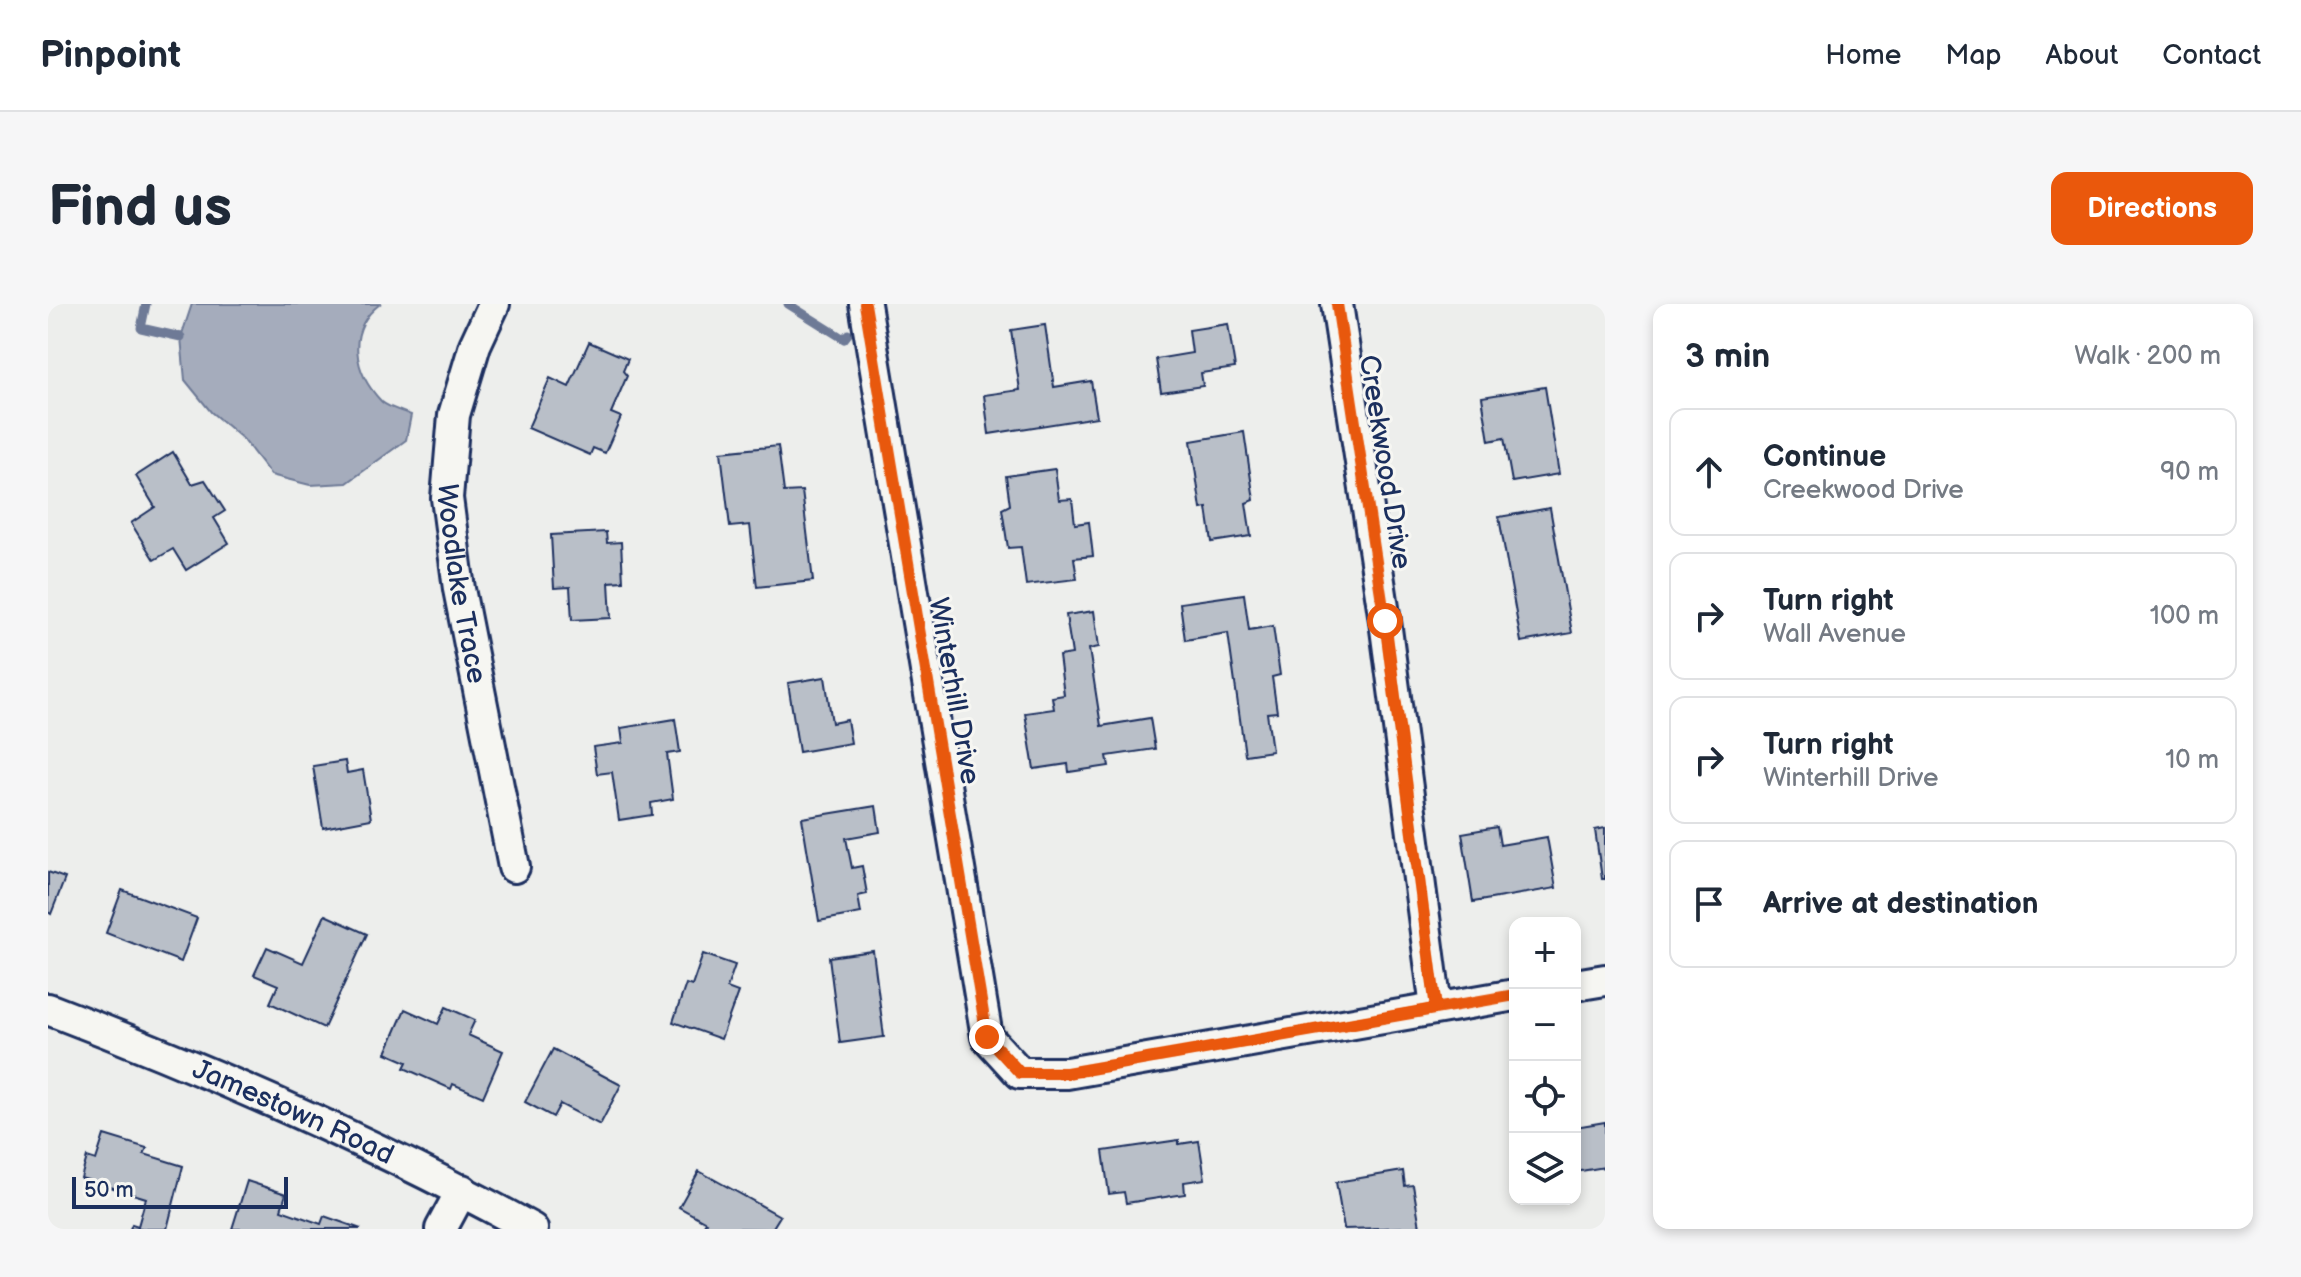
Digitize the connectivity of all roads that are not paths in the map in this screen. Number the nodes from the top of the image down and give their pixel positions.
1 (494, 304) edge
2 (865, 304) edge
3 (1337, 304) edge
4 (514, 867) dead end
5 (1605, 980) edge
6 (1581, 984) edge
7 (1509, 996) edge
8 (1436, 1008) junction
9 (48, 1009) edge
10 (462, 1190) junction
11 (441, 1229) edge
12 (532, 1229) edge

1 - 4 street, Woodlake Trace
2 - 8 street, Winterhill Drive
3 - 8 street, Creekwood Drive
5 - 6 street
7 - 8 street
9 - 10 street, Jamestown Road
10 - 11 street
10 - 12 street, Jamestown Road

